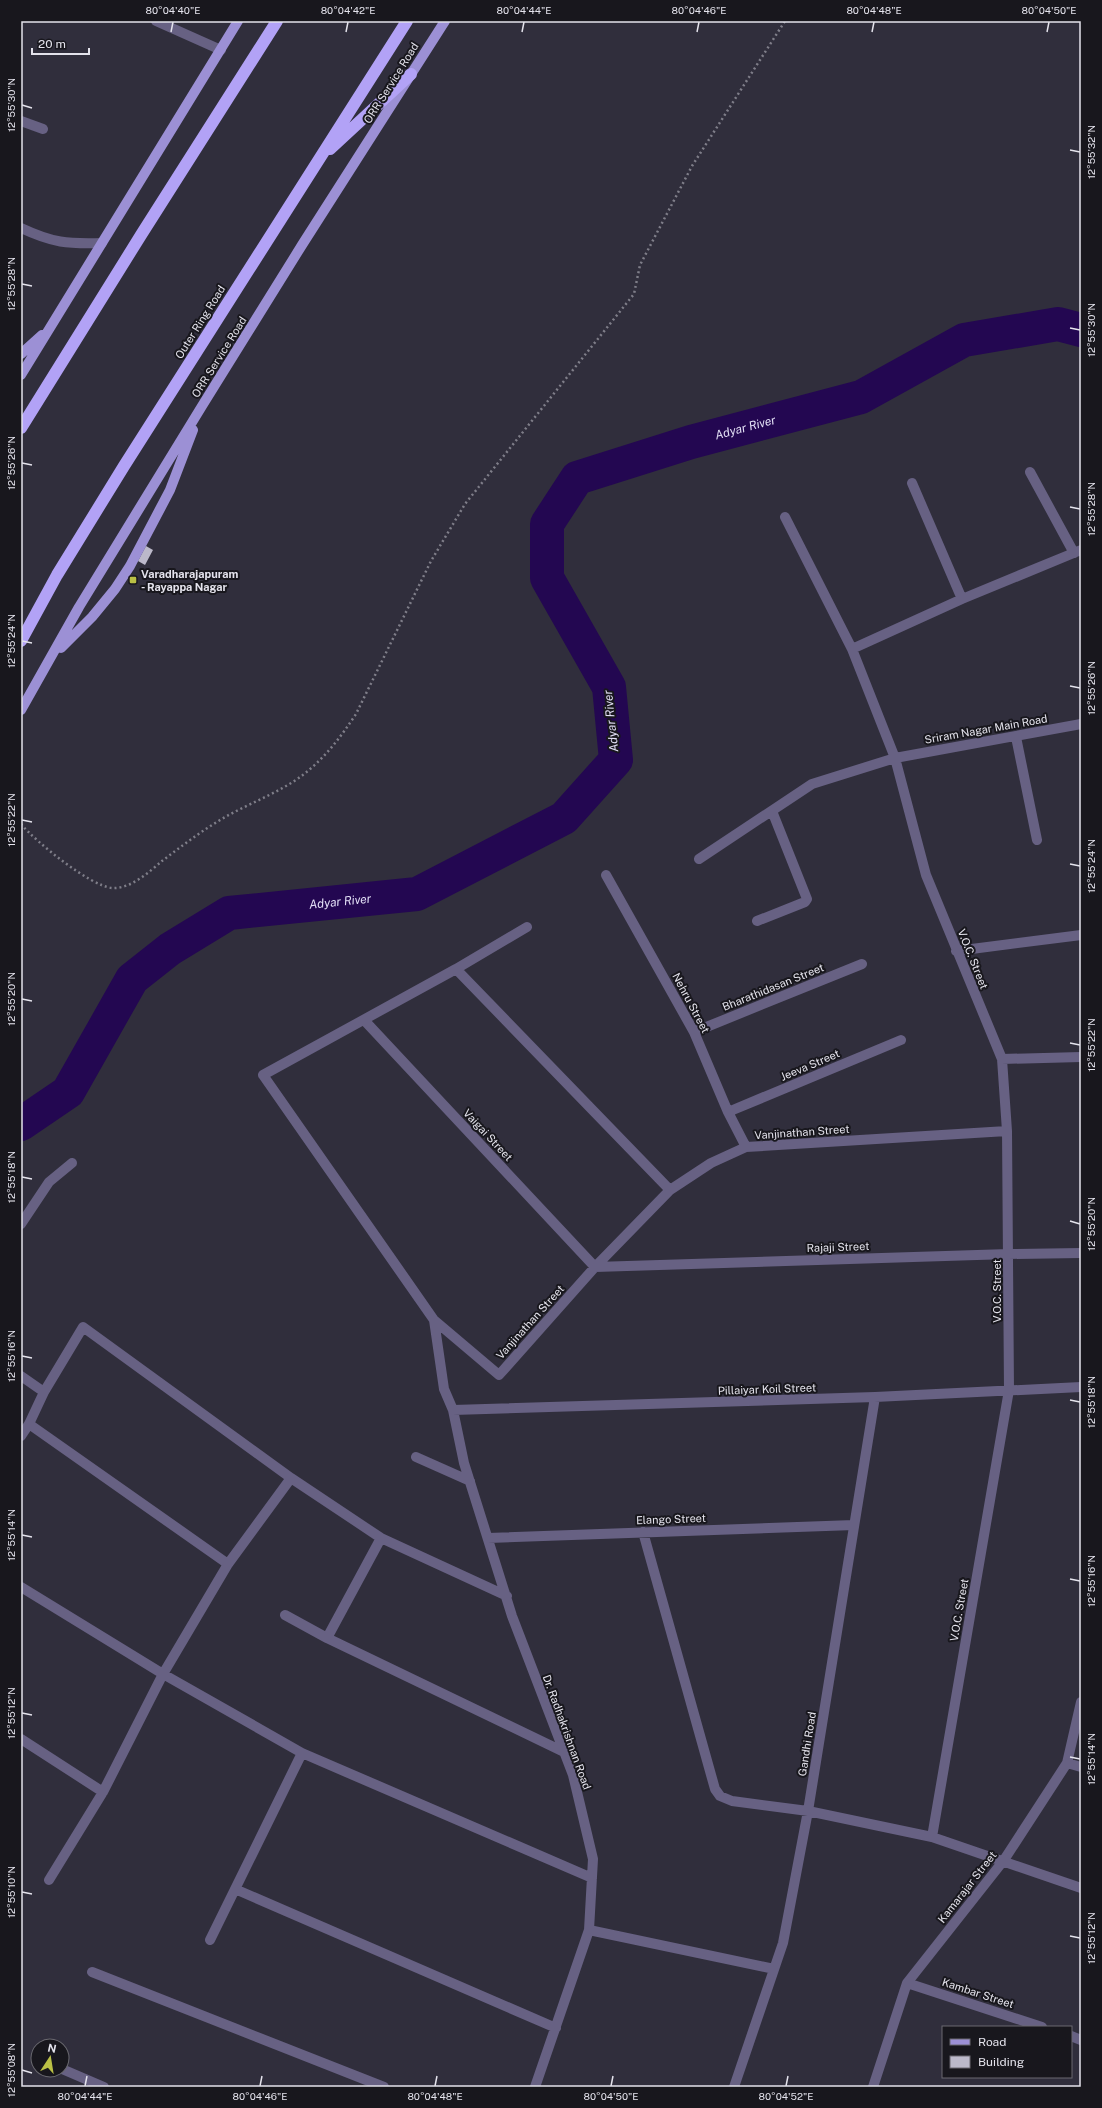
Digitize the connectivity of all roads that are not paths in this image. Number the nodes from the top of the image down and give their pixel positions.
1 (156, 21) edge
2 (238, 21) edge
3 (274, 21) edge
4 (277, 21) edge
5 (407, 21) edge
6 (445, 21) edge
7 (269, 33) junction
8 (221, 50) junction
9 (411, 74) junction
10 (21, 121) edge
11 (43, 129) dead end
12 (317, 162) junction
13 (21, 228) edge
14 (102, 243) junction
15 (51, 326) junction
16 (21, 354) edge
17 (21, 375) edge
18 (198, 413) junction
19 (21, 428) edge
20 (1030, 472) dead end
21 (912, 483) dead end
22 (785, 517) dead end
23 (1078, 551) edge
24 (962, 599) junction
25 (21, 641) edge
26 (852, 650) junction
27 (52, 657) junction
28 (21, 710) edge
29 (1081, 724) edge
30 (1016, 737) junction
31 (895, 758) junction
32 (772, 811) junction
33 (1037, 840) dead end
34 (699, 859) dead end
35 (606, 875) dead end
36 (758, 921) dead end
37 (526, 927) dead end
38 (1081, 935) edge
39 (956, 951) junction
40 (862, 964) dead end
41 (456, 969) junction
42 (364, 1020) junction
43 (694, 1032) junction
44 (901, 1040) dead end
45 (1081, 1057) edge
46 (1002, 1059) junction
47 (728, 1112) junction
48 (1007, 1131) junction
49 (746, 1147) junction
50 (72, 1163) dead end
51 (670, 1190) junction
52 (21, 1224) edge
53 (1081, 1253) edge
54 (1009, 1254) junction
55 (595, 1266) junction
56 (434, 1320) junction
57 (21, 1376) edge
58 (1081, 1387) edge
59 (1009, 1390) junction
60 (44, 1392) junction
61 (875, 1397) junction
62 (454, 1410) junction
63 (29, 1424) junction
64 (21, 1436) edge
65 (416, 1458) dead end
66 (291, 1478) junction
67 (470, 1481) junction
68 (854, 1525) junction
69 (643, 1532) junction
70 (381, 1538) junction
71 (488, 1538) junction
72 (228, 1564) junction
73 (21, 1587) edge
74 (507, 1596) junction
75 (285, 1615) dead end
76 (327, 1638) junction
77 (163, 1674) junction
78 (1081, 1702) edge
79 (21, 1739) edge
80 (564, 1752) junction
81 (302, 1753) junction
82 (1067, 1763) junction
83 (1081, 1767) edge
84 (103, 1792) junction
85 (808, 1811) junction
86 (932, 1837) junction
87 (1004, 1860) junction
88 (592, 1878) junction
89 (49, 1880) dead end
90 (1081, 1888) edge
91 (235, 1889) junction
92 (589, 1930) junction
93 (210, 1940) dead end
94 (774, 1969) junction
95 (92, 1972) dead end
96 (906, 1982) junction
97 (1039, 2026) edge
98 (556, 2028) junction
99 (70, 2072) edge
100 (104, 2087) edge
101 (384, 2087) edge
102 (535, 2087) edge
103 (734, 2087) edge
104 (873, 2087) edge

1 - 8 street
2 - 8 main road
3 - 7 highway
4 - 7 highway
5 - 12 highway, Outer Ring Road
6 - 9 main road, ORR Service Road
7 - 19 highway
8 - 14 main road
9 - 12 highway
9 - 18 main road, ORR Service Road
10 - 11 street
12 - 25 highway, Outer Ring Road
13 - 14 street
14 - 15 main road
15 - 16 main road
15 - 17 main road
18 - 27 main road, ORR Service Road
18 - 27 main road
20 - 23 street
21 - 24 street
22 - 26 street, V.O.C. Street
23 - 24 street
24 - 26 street
26 - 31 street, V.O.C. Street
27 - 28 main road, ORR Service Road
29 - 30 street, Sriram Nagar Main Road
30 - 31 street, Sriram Nagar Main Road
30 - 33 street
31 - 32 street, Sriram Nagar Main Road
31 - 39 street, V.O.C. Street
32 - 34 street, Sriram Nagar Main Road
32 - 36 street
35 - 43 street, Nehru Street
37 - 41 street
38 - 39 street
39 - 46 street, V.O.C. Street
40 - 43 street, Bharathidasan Street
41 - 42 street
41 - 51 street
42 - 55 street, Vaigai Street
42 - 56 street
43 - 47 street, Nehru Street
44 - 47 street, Jeeva Street
45 - 46 street
46 - 48 street, V.O.C. Street
47 - 49 street, Nehru Street
48 - 49 street, Vanjinathan Street
48 - 54 street, V.O.C. Street
49 - 51 street, Vanjinathan Street
50 - 52 street
51 - 55 street, Vanjinathan Street
53 - 54 street, Rajaji Street
54 - 55 street, Rajaji Street
54 - 59 street, V.O.C. Street
55 - 56 street, Vanjinathan Street
56 - 62 street, Dr. Radhakrishnan Road
57 - 60 street
58 - 59 street, Pillaiyar Koil Street
59 - 61 street, Pillaiyar Koil Street
59 - 86 street, V.O.C. Street
60 - 63 street
60 - 66 street
61 - 62 street, Pillaiyar Koil Street
61 - 68 street, Gandhi Road
62 - 67 street, Dr. Radhakrishnan Road
63 - 64 street
63 - 72 street
65 - 67 street
66 - 70 street
66 - 72 street
67 - 71 street, Dr. Radhakrishnan Road
68 - 69 street, Elango Street
68 - 85 street, Gandhi Road
69 - 71 street, Elango Street
69 - 85 street
70 - 74 street
70 - 76 street
71 - 74 street, Dr. Radhakrishnan Road
72 - 77 street
73 - 77 street
74 - 80 street, Dr. Radhakrishnan Road
75 - 76 street
76 - 80 street
77 - 81 street
77 - 84 street
78 - 82 street, Kamarajar Street
79 - 84 street
80 - 88 street, Dr. Radhakrishnan Road
81 - 88 street
81 - 91 street
82 - 83 street
82 - 87 street, Kamarajar Street
84 - 89 street
85 - 86 street
85 - 94 street, Gandhi Road
86 - 87 street
87 - 90 street
87 - 96 street, Kamarajar Street
88 - 92 street, Dr. Radhakrishnan Road
91 - 93 street
91 - 98 street
92 - 94 street
92 - 98 street, Dr. Radhakrishnan Road
94 - 103 street, Gandhi Road
95 - 101 street
96 - 97 street, Kambar Street
96 - 104 street, Kamarajar Street
98 - 102 street, Dr. Radhakrishnan Road
99 - 100 street

